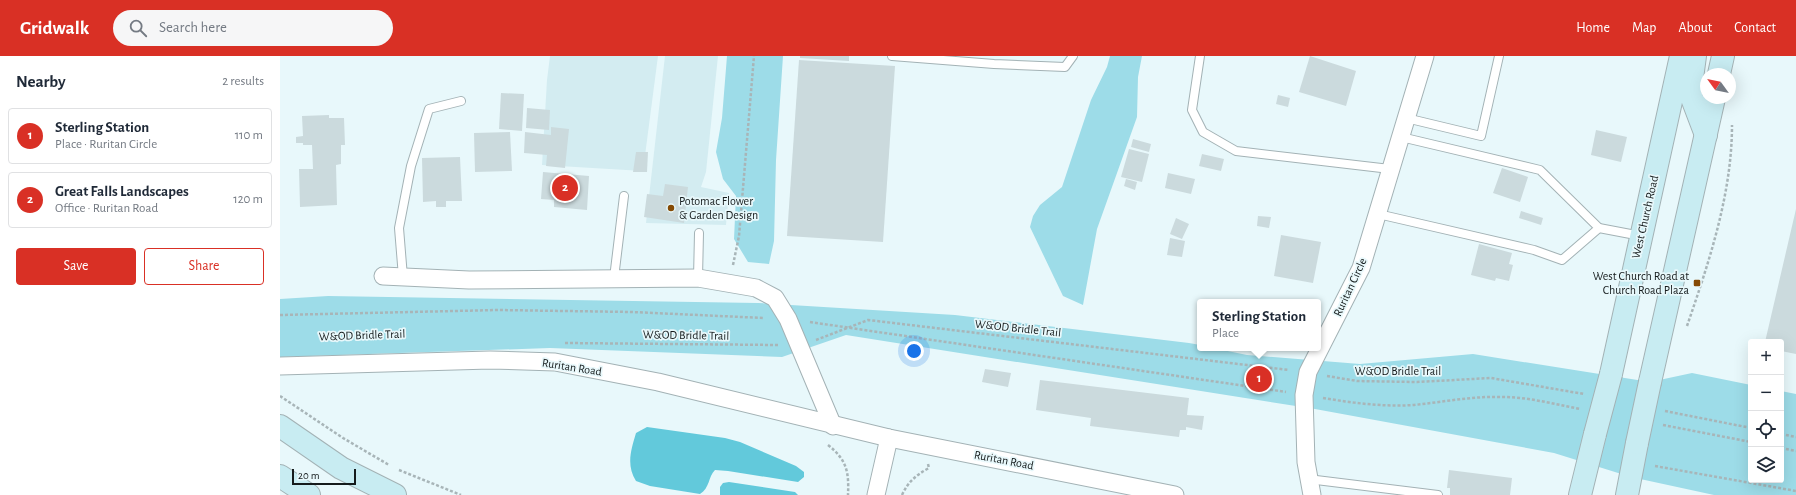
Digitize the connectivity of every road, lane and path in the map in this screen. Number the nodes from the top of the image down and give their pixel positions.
1 (754, 56) edge
2 (892, 56) edge
3 (1073, 56) edge
4 (1200, 56) edge
5 (1425, 56) edge
6 (1499, 56) edge
7 (1681, 56) edge
8 (1695, 56) edge
9 (1723, 56) edge
10 (1720, 68) edge
11 (461, 101) dead end
12 (1713, 104) edge
13 (1732, 117) dead end
14 (1406, 118) junction
15 (1706, 136) junction
16 (1401, 137) junction
17 (1390, 170) junction
18 (624, 196) dead end
19 (1378, 214) junction
20 (1599, 228) junction
21 (699, 233) dead end
22 (1641, 236) junction
23 (383, 276) dead end
24 (403, 277) junction
25 (614, 278) junction
26 (698, 278) junction
27 (730, 283) junction
28 (280, 315) edge
29 (788, 319) junction
30 (1687, 327) dead end
31 (849, 328) junction
32 (562, 343) dead end
33 (798, 344) junction
34 (1321, 347) edge
35 (1319, 351) edge
36 (280, 366) edge
37 (1308, 372) junction
38 (1304, 394) junction
39 (1587, 395) dead end
40 (280, 396) edge
41 (1586, 410) dead end
42 (1664, 411) dead end
43 (1660, 424) dead end
44 (280, 426) edge
45 (834, 426) junction
46 (1748, 427) edge
47 (1784, 435) edge
48 (1796, 437) edge
49 (889, 438) junction
50 (1748, 441) edge
51 (924, 444) junction
52 (1784, 449) edge
53 (1796, 451) edge
54 (1654, 466) dead end
55 (280, 476) edge
56 (1310, 487) edge
57 (1796, 492) edge
58 (309, 495) edge
59 (395, 495) edge
60 (461, 495) edge
61 (848, 495) edge
62 (876, 495) edge
63 (902, 495) edge
64 (1175, 495) edge
65 (1438, 495) edge
66 (1580, 495) edge
67 (1627, 495) edge

1 - 27 path
2 - 3 lane
4 - 17 lane
5 - 14 street, Ruritan Circle
6 - 14 lane
7 - 22 main road, West Church Road
8 - 15 main road
9 - 10 main road
11 - 24 lane
12 - 15 main road
13 - 30 path
14 - 16 street, Ruritan Circle
15 - 67 main road, bridge
16 - 17 street, Ruritan Circle
16 - 20 lane
17 - 19 street, Ruritan Circle
18 - 25 lane
19 - 20 lane
19 - 34 street, Ruritan Circle
20 - 22 lane
21 - 26 lane
22 - 66 main road, West Church Road, bridge
23 - 24 street
24 - 25 street
25 - 26 street
26 - 27 street
27 - 29 street
28 - 29 path
29 - 31 path
29 - 33 street
31 - 33 path, W&OD Bridle Trail
31 - 37 path, W&OD Bridle Trail
31 - 38 path
32 - 33 path, W&OD Bridle Trail
33 - 45 street
35 - 37 street, Ruritan Circle
36 - 45 street, Ruritan Road
37 - 38 street, Ruritan Circle
37 - 39 path, W&OD Bridle Trail
38 - 41 path
38 - 56 street, Ruritan Circle
40 - 60 path
42 - 46 path
43 - 50 path
44 - 59 main road
45 - 49 street, Ruritan Road
45 - 61 path
47 - 48 path
49 - 51 street, Ruritan Road
49 - 62 street
51 - 63 path
51 - 64 street, Ruritan Road
52 - 53 path
54 - 57 path
55 - 58 main road
56 - 65 lane

